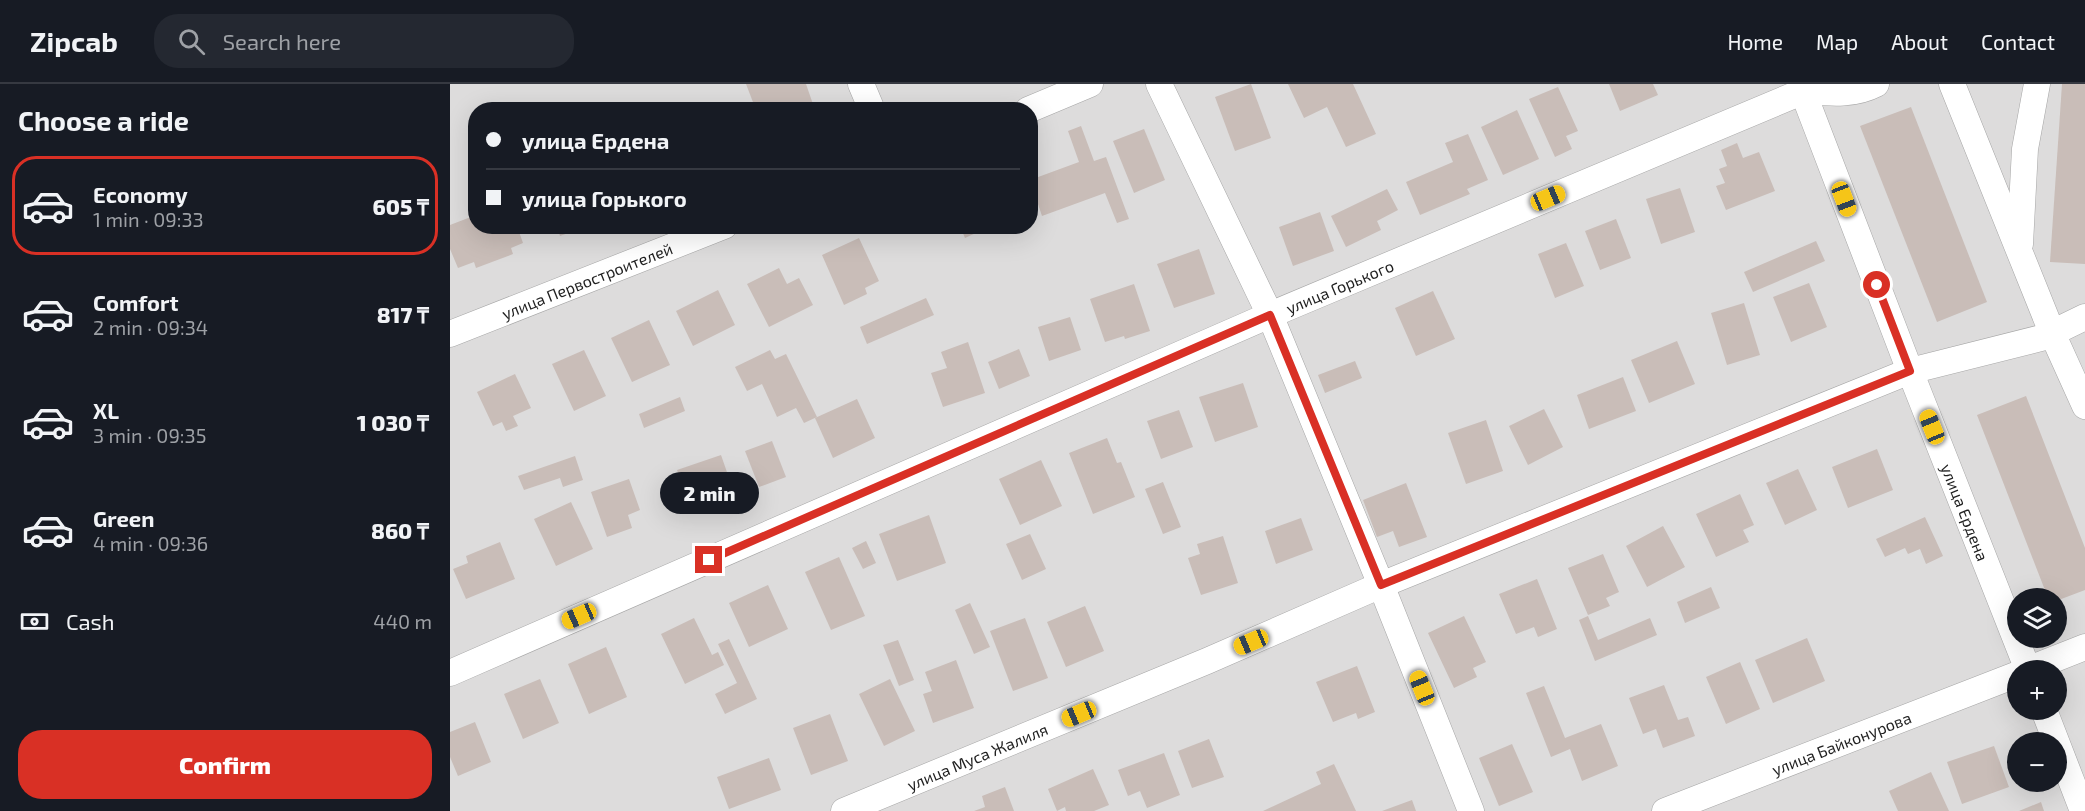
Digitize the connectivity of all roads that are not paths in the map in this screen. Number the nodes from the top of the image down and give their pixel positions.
1 (861, 84) edge
2 (1090, 84) edge
3 (1159, 84) edge
4 (1876, 84) edge
5 (1952, 84) edge
6 (2037, 84) edge
7 (1802, 87) edge
8 (869, 102) edge
9 (1038, 106) edge
10 (704, 234) edge
11 (2020, 253) junction
12 (1270, 315) junction
13 (2085, 317) edge
14 (450, 334) edge
15 (2052, 334) junction
16 (1910, 371) junction
17 (2085, 406) edge
18 (1381, 585) junction
19 (2085, 647) edge
20 (2024, 660) edge
21 (2053, 660) edge
22 (450, 673) edge
23 (2007, 678) edge
24 (2048, 720) edge
25 (844, 811) edge
26 (1471, 811) edge
27 (1665, 811) edge
28 (2083, 811) edge

1 - 8 street
2 - 9 street
3 - 12 street
4 - 7 street
5 - 11 street
6 - 11 street
7 - 12 street, улица Горького
7 - 16 street, улица Ердена
10 - 14 street, улица Первостроителей
11 - 15 street
12 - 18 street
12 - 22 street, улица Горького
13 - 15 street, улица Муса Жалиля
15 - 16 street, улица Муса Жалиля
15 - 17 street
16 - 18 street, улица Муса Жалиля
16 - 20 street, улица Ердена
18 - 25 street, улица Муса Жалиля
18 - 26 street
19 - 21 street
23 - 27 street, улица Байконурова
24 - 28 street

